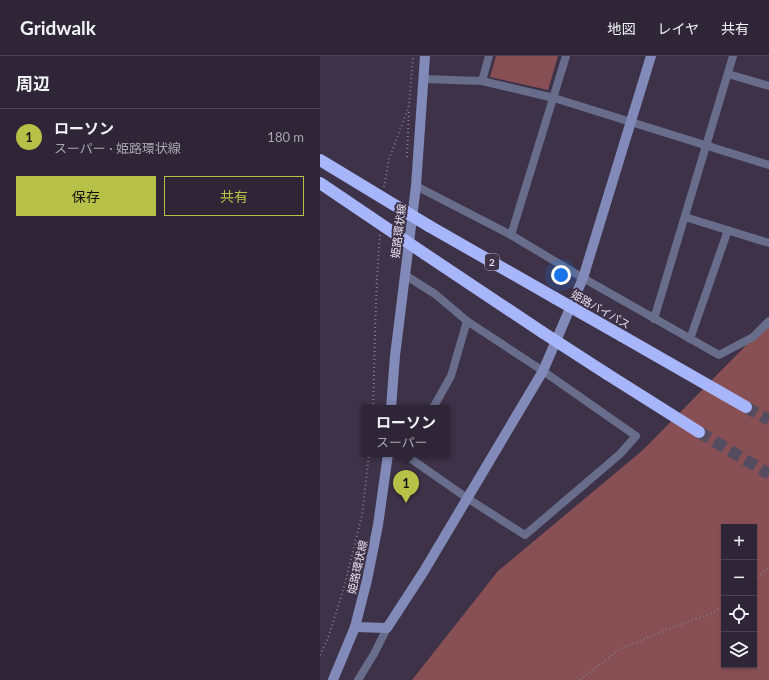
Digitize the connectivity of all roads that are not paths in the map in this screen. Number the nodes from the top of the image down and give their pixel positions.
1 (425, 56) edge
2 (489, 56) edge
3 (566, 56) edge
4 (651, 56) edge
5 (733, 56) edge
6 (728, 74) junction
7 (424, 79) junction
8 (482, 81) junction
9 (769, 86) edge
10 (554, 98) junction
11 (631, 122) junction
12 (706, 145) junction
13 (320, 160) edge
14 (769, 165) edge
15 (320, 183) edge
16 (416, 186) junction
17 (685, 217) junction
18 (728, 230) junction
19 (511, 235) junction
20 (769, 243) edge
21 (405, 275) junction
22 (583, 278) junction
23 (654, 319) junction
24 (467, 321) junction
25 (769, 321) edge
26 (690, 339) junction
27 (543, 371) junction
28 (391, 405) edge
29 (435, 405) edge
30 (746, 407) tunnel mouth
31 (699, 432) tunnel mouth
32 (388, 457) edge
33 (410, 457) edge
34 (467, 498) junction
35 (355, 628) junction
36 (387, 628) junction
37 (333, 680) edge
38 (358, 680) edge

1 - 7 street, 姫路環状線
2 - 8 street
3 - 10 street
4 - 11 street
5 - 6 street
6 - 9 street
6 - 12 street
7 - 8 street
7 - 16 street, 姫路環状線
8 - 10 street
10 - 11 street
10 - 19 street
11 - 12 street
11 - 22 street
12 - 14 street
12 - 17 street
13 - 30 highway, 姫路バイパス / 2, bridge
15 - 31 highway, bridge
16 - 19 street
16 - 21 street, 姫路環状線
17 - 18 street
17 - 23 street
18 - 20 street
18 - 26 street
19 - 22 street
21 - 24 street
21 - 28 street, 姫路環状線
22 - 23 street
22 - 27 street
23 - 26 street
24 - 27 street
24 - 29 street
25 - 26 street
27 - 34 street
27 - 34 street
32 - 35 street, 姫路環状線
33 - 34 street
34 - 36 street
35 - 36 street
35 - 37 street, 姫路環状線
36 - 38 street

